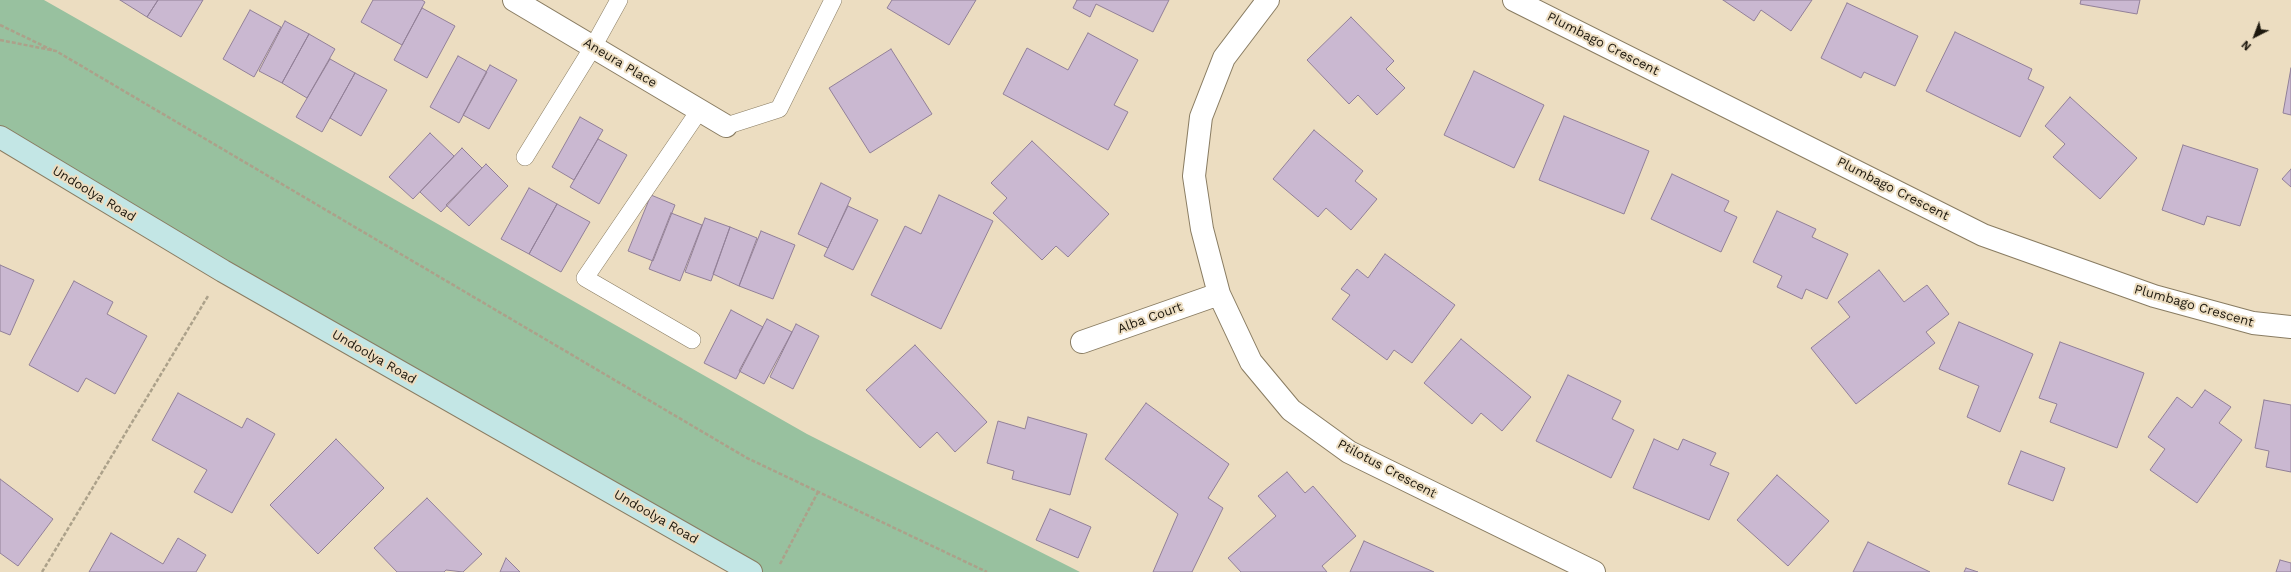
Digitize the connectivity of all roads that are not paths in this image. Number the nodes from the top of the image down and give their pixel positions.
1 (514, 0) edge
2 (619, 0) edge
3 (833, 0) edge
4 (1268, 0) edge
5 (1514, 0) edge
6 (593, 47) junction
7 (699, 111) junction
8 (726, 126) joint
9 (0, 137) edge
10 (526, 157) dead end
11 (1219, 294) junction
12 (2291, 327) edge
13 (692, 340) dead end
14 (1082, 342) dead end
15 (752, 572) edge
16 (1594, 572) edge

1 - 6 street, Aneura Place
2 - 6 lane
3 - 8 lane
4 - 11 street, Ptilotus Crescent
5 - 12 street, Plumbago Crescent
6 - 7 street, Aneura Place
6 - 10 lane
7 - 8 street, Aneura Place
7 - 13 lane
9 - 15 main road, Undoolya Road
11 - 14 street, Alba Court
11 - 16 street, Ptilotus Crescent

